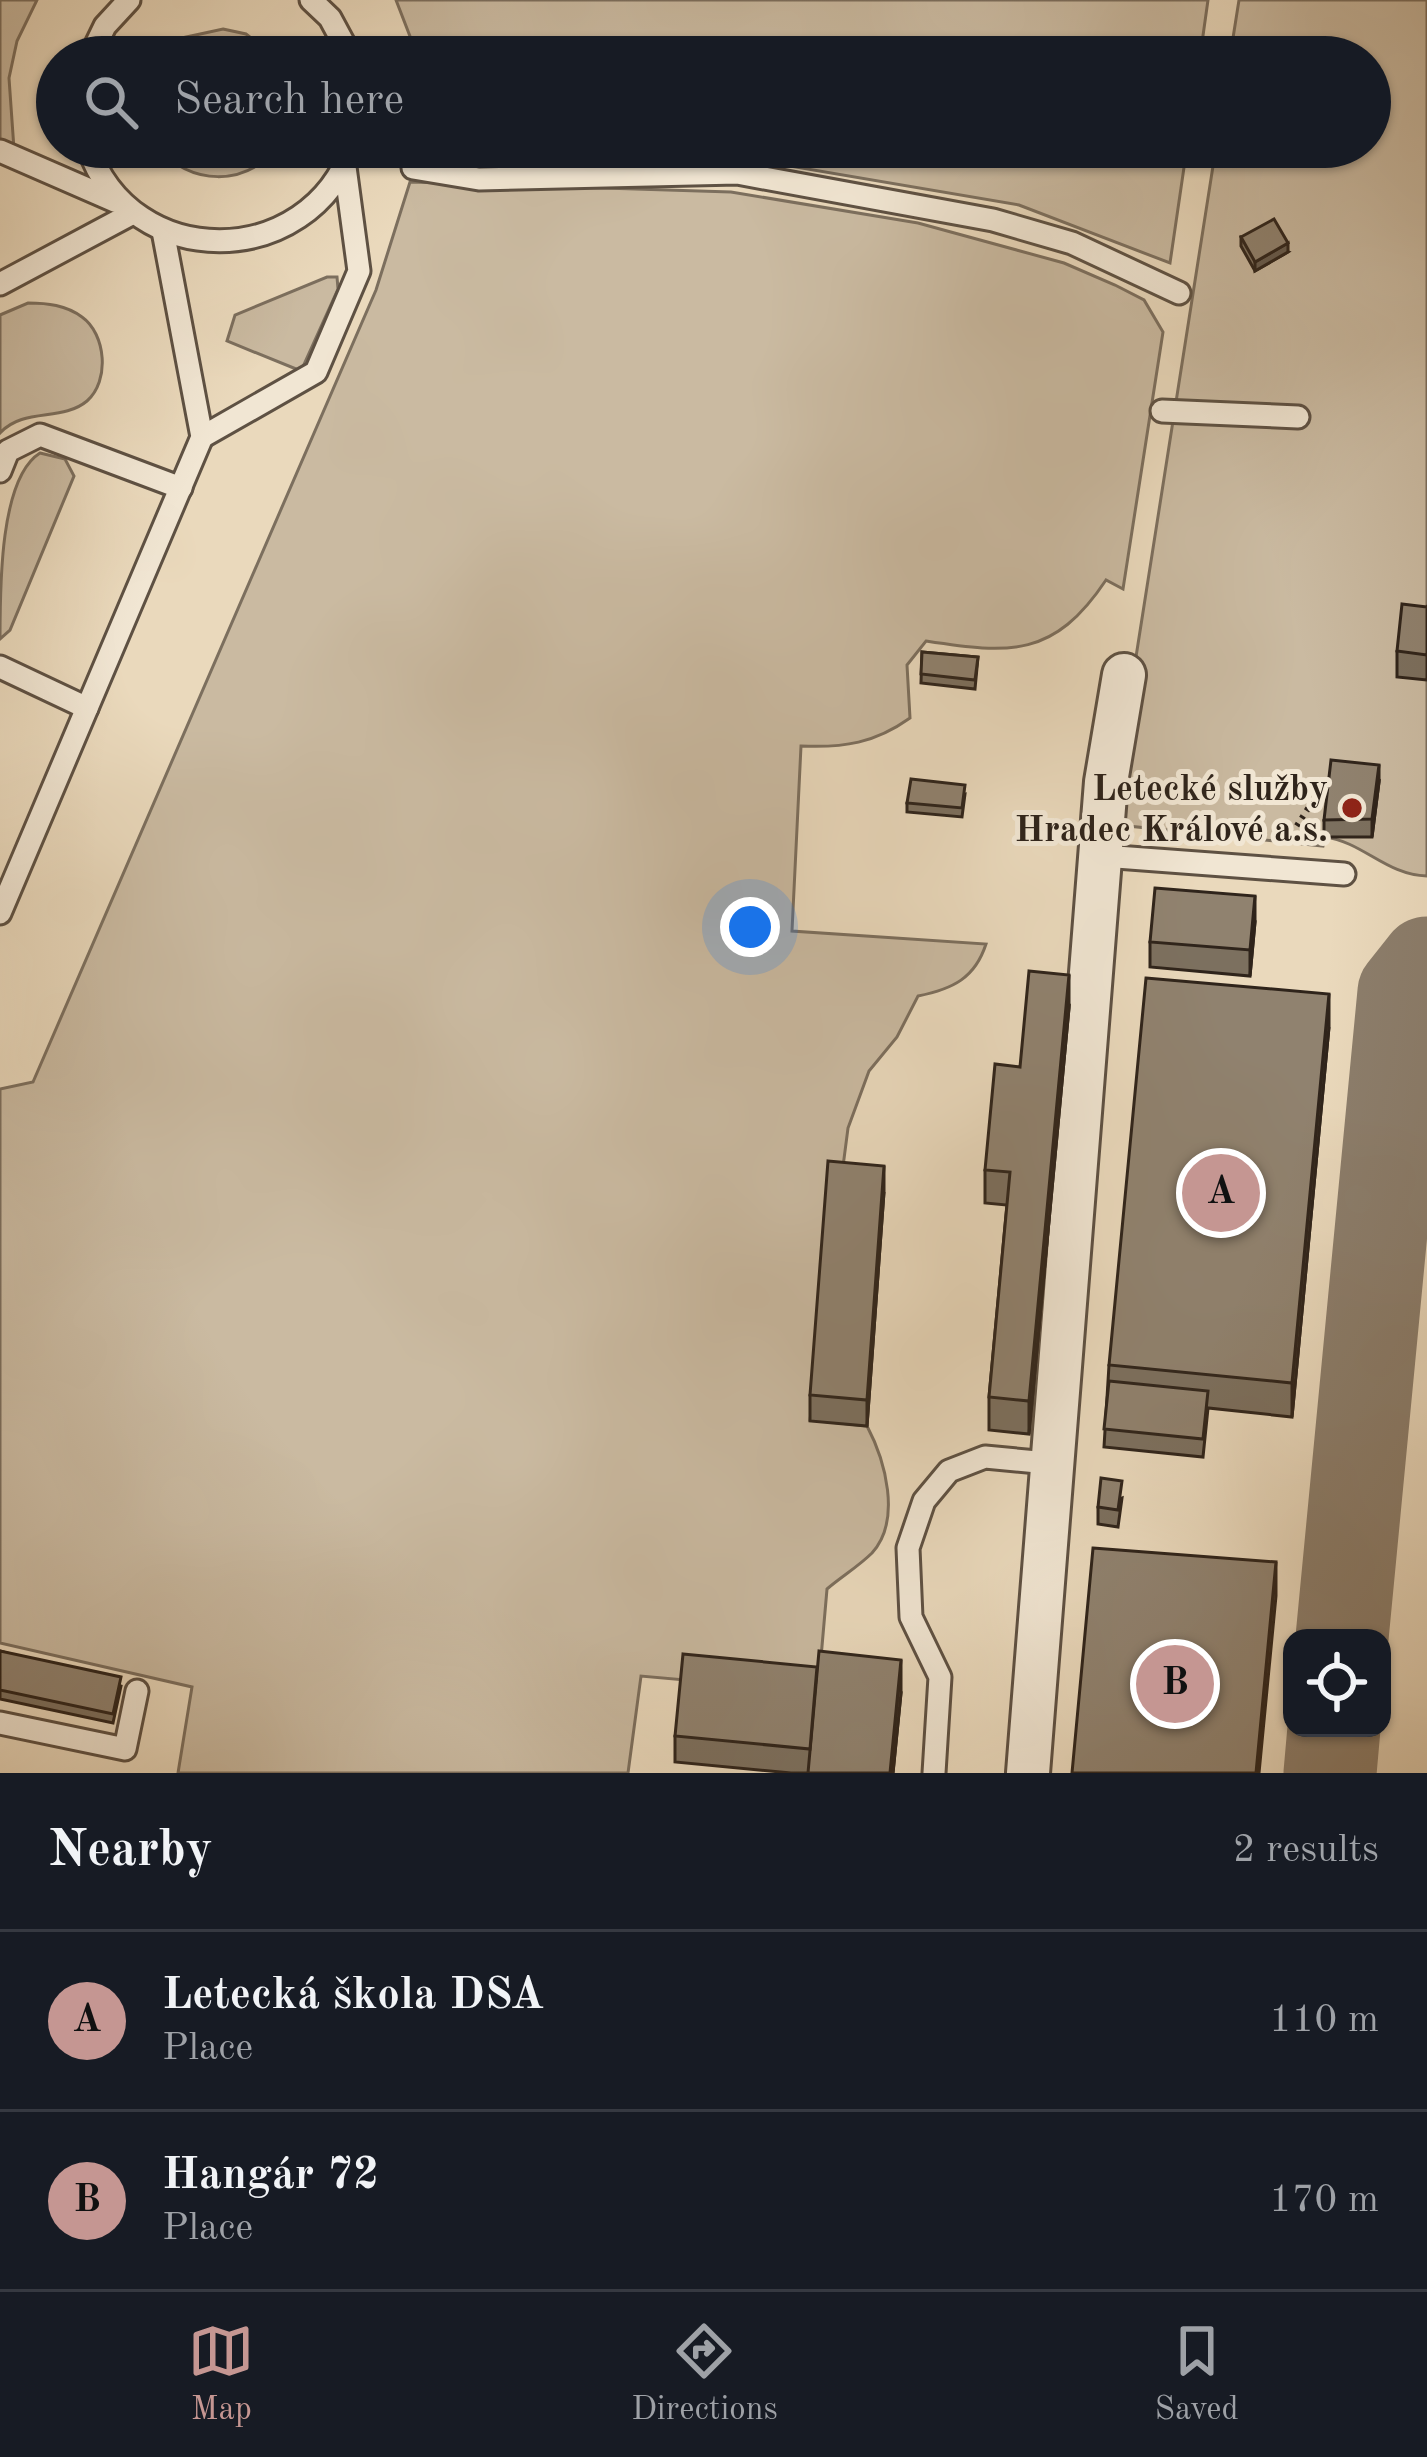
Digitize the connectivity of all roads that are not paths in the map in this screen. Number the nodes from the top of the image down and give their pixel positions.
1 (129, 0) edge
2 (311, 0) edge
3 (100, 36) edge
4 (340, 36) edge
5 (0, 151) edge
6 (36, 167) edge
7 (38, 168) edge
8 (98, 168) edge
9 (340, 168) edge
10 (349, 168) edge
11 (413, 168) dead end
12 (129, 209) junction
13 (163, 231) junction
14 (0, 284) edge
15 (1179, 293) dead end
16 (1162, 411) dead end
17 (1298, 417) dead end
18 (202, 436) junction
19 (0, 471) edge
20 (182, 488) junction
21 (0, 667) edge
22 (1124, 675) dead end
23 (87, 708) junction
24 (1103, 856) junction
25 (1343, 874) dead end
26 (0, 914) edge
27 (1048, 1463) junction
28 (137, 1691) dead end
29 (0, 1723) edge
30 (934, 1773) edge
31 (1028, 1773) edge

1 - 3 lane
2 - 4 lane
5 - 6 lane
7 - 12 lane
8 - 12 lane
9 - 13 lane
10 - 18 lane
11 - 15 lane
12 - 13 lane
12 - 14 lane
13 - 18 lane
16 - 17 lane
18 - 20 lane
19 - 20 lane
20 - 23 lane
21 - 23 lane
22 - 24 street
23 - 26 lane
24 - 25 lane
24 - 27 street
27 - 30 lane
27 - 31 street
28 - 29 lane

